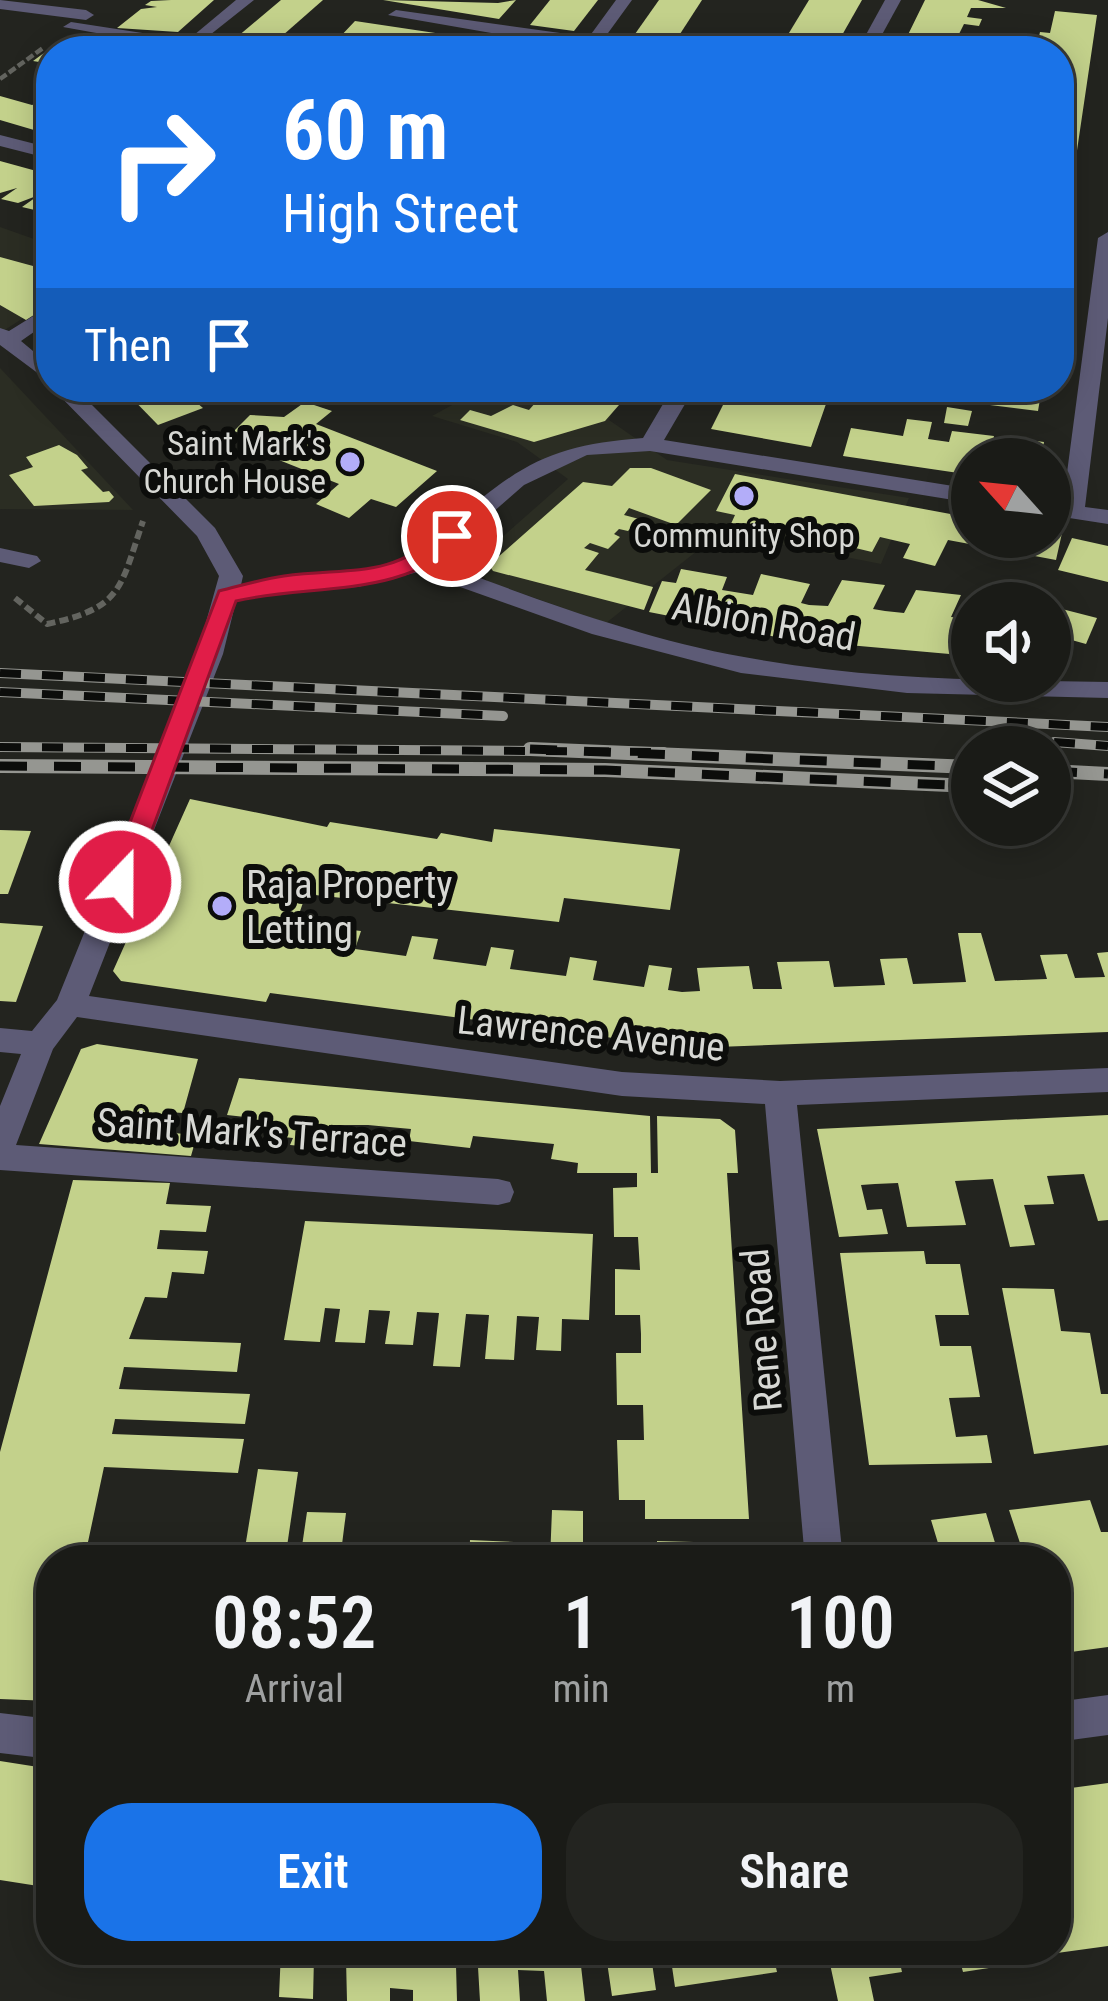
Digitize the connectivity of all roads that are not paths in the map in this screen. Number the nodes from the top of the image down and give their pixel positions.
1 (246, 0) edge
2 (624, 0) edge
3 (892, 0) edge
4 (0, 4) edge
5 (396, 15) dead end
6 (149, 36) edge
7 (202, 36) edge
8 (523, 36) edge
9 (598, 36) edge
10 (873, 36) edge
11 (0, 140) edge
12 (36, 150) edge
13 (1108, 238) edge
14 (36, 319) edge
15 (5, 337) edge
16 (36, 364) edge
17 (77, 402) edge
18 (670, 402) edge
19 (650, 444) junction
20 (1071, 452) edge
21 (951, 493) edge
22 (1071, 511) edge
23 (1108, 517) edge
24 (0, 555) edge
25 (29, 561) dead end
26 (420, 564) junction
27 (226, 596) junction
28 (1108, 690) edge
29 (70, 1005) junction
30 (0, 1040) edge
31 (40, 1044) junction
32 (1108, 1080) edge
33 (780, 1093) junction
34 (0, 1146) edge
35 (0, 1157) edge
36 (498, 1192) dead end
37 (823, 1545) edge
38 (1108, 1715) edge
39 (1071, 1720) edge
40 (0, 1733) edge
41 (36, 1737) edge

1 - 7 street
2 - 9 street
3 - 10 street
4 - 6 street
5 - 8 street
11 - 12 street
13 - 20 street
14 - 15 street
15 - 16 street
17 - 27 street
18 - 19 street
19 - 21 street
19 - 26 street
22 - 23 street
24 - 25 street
26 - 27 street
26 - 28 street, Albion Road
27 - 29 street
29 - 31 street
29 - 33 street, Lawrence Avenue
30 - 31 street
31 - 34 street
32 - 33 street, Lawrence Avenue
33 - 37 street, Rene Road
35 - 36 street, Saint Mark's Terrace
38 - 39 street
40 - 41 street

